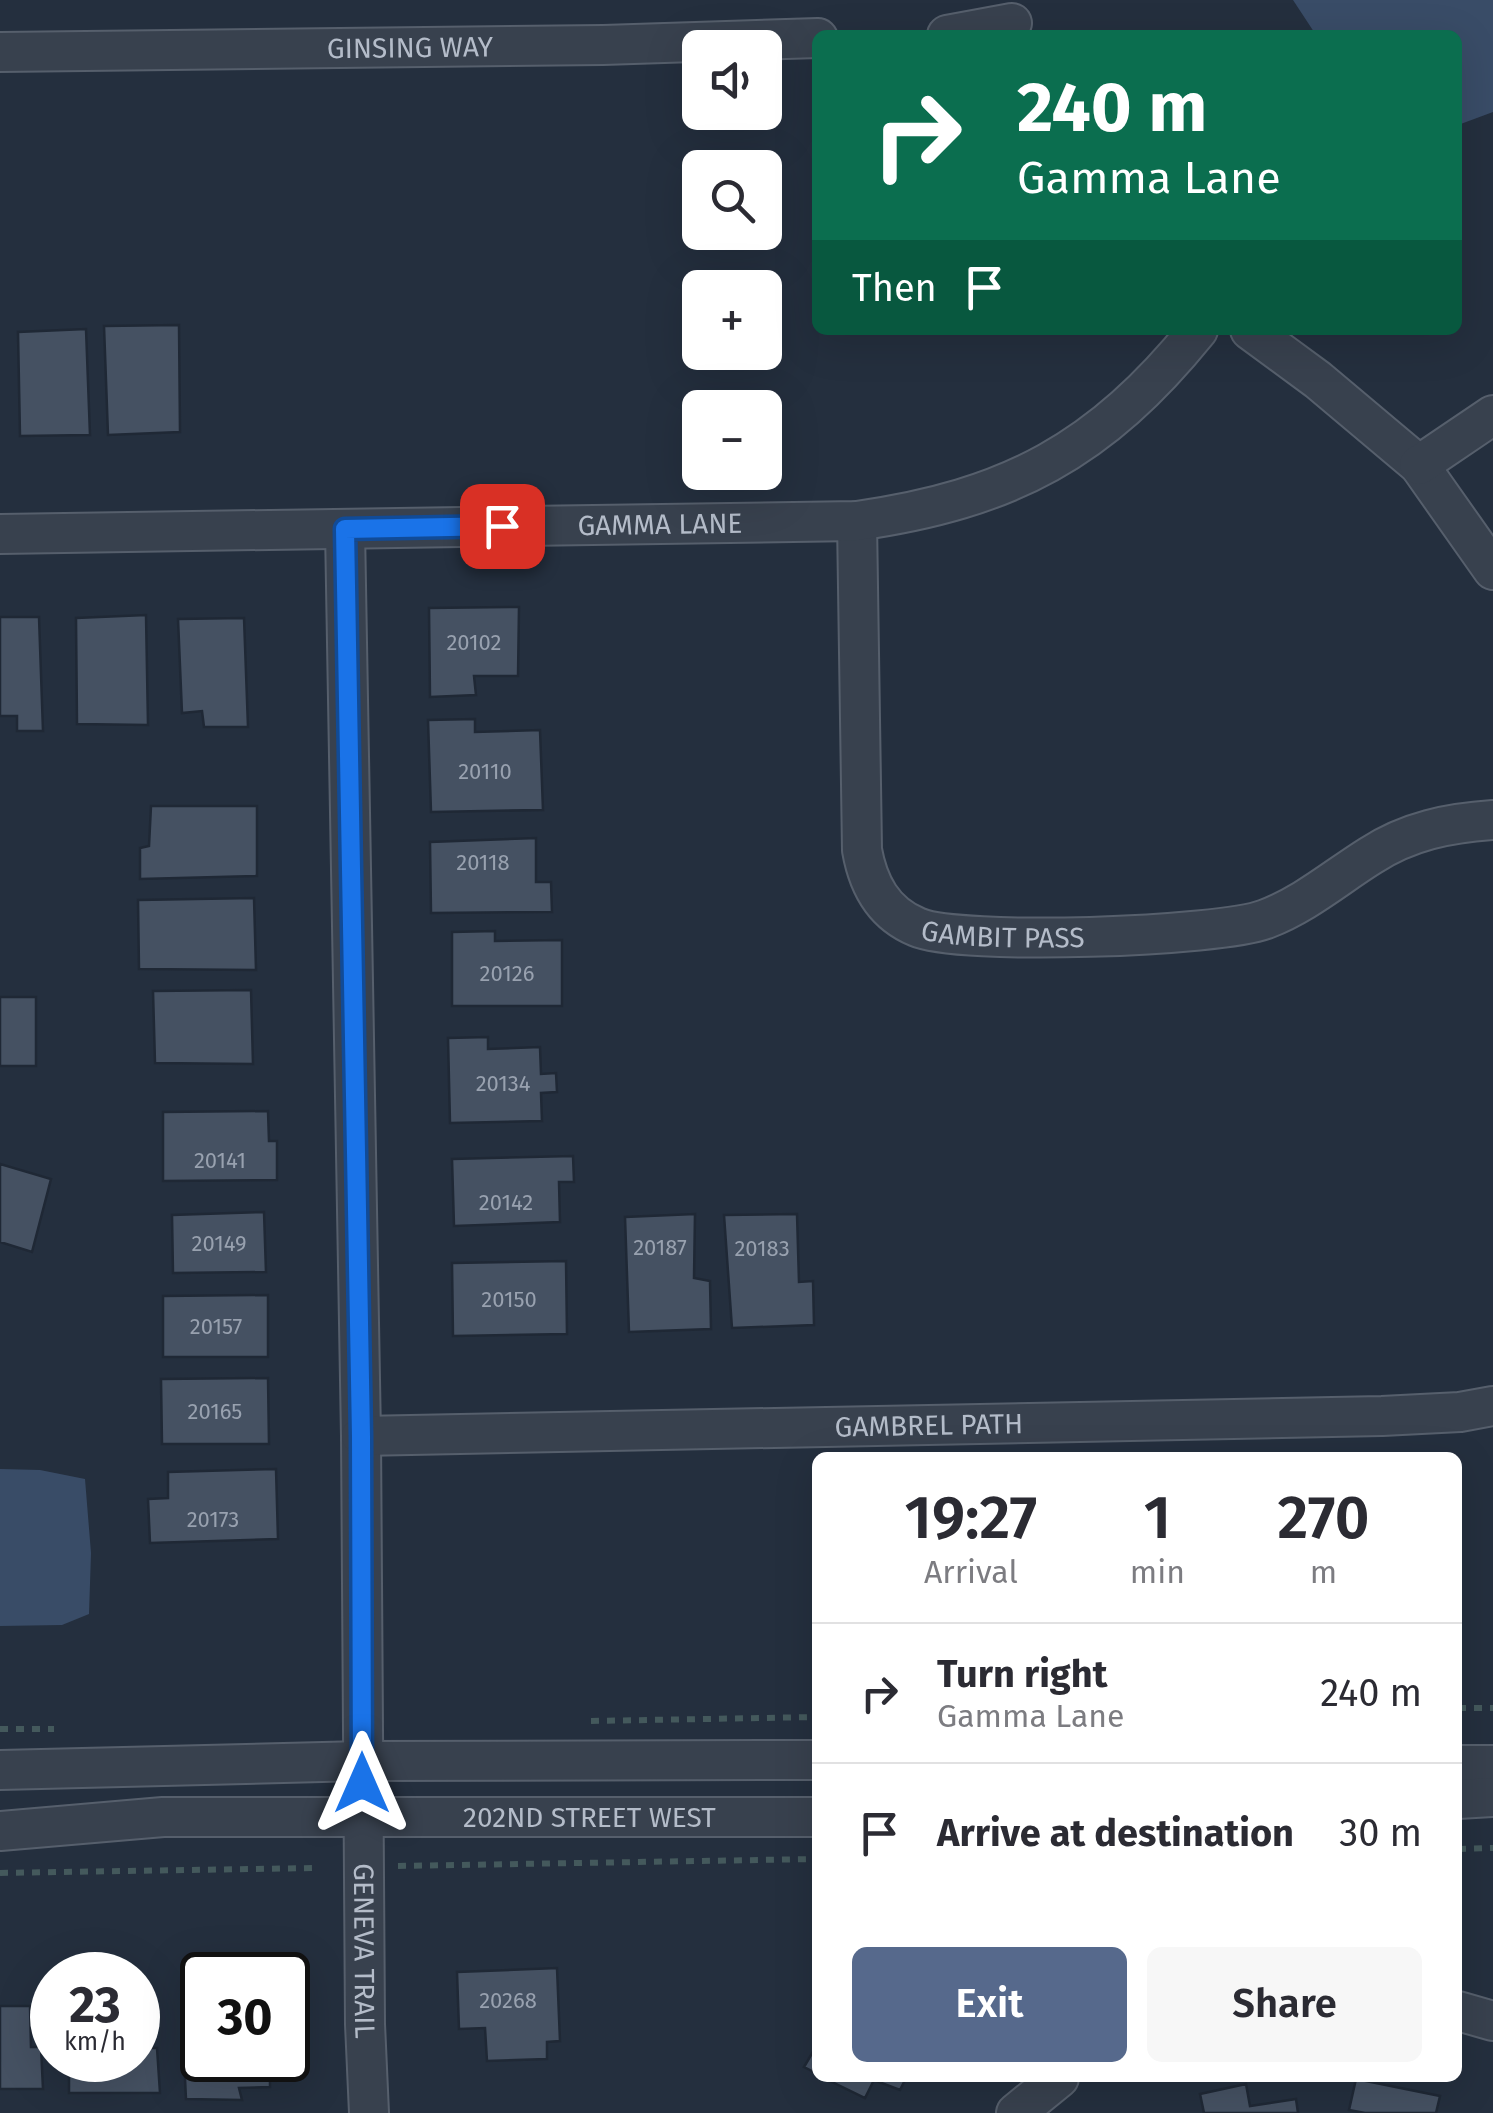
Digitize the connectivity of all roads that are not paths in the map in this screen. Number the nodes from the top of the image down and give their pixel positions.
1 (1010, 19) edge
2 (967, 30) edge
3 (812, 38) edge
4 (0, 52) edge
5 (1194, 335) edge
6 (1257, 335) edge
7 (1493, 415) edge
8 (1419, 464) junction
9 (857, 521) junction
10 (345, 529) junction
11 (0, 534) edge
12 (1493, 570) edge
13 (1493, 820) edge
14 (1493, 1406) edge
15 (361, 1436) junction
16 (812, 1760) edge
17 (362, 1761) junction
18 (1462, 1765) edge
19 (1493, 1766) edge
20 (0, 1770) edge
21 (1493, 1797) edge
22 (1462, 1799) edge
23 (812, 1817) edge
24 (363, 1819) junction
25 (0, 1831) edge
26 (1462, 2012) edge
27 (1493, 2021) edge
28 (1054, 2082) edge
29 (369, 2113) edge
30 (1016, 2113) edge

1 - 2 street
3 - 4 street, GINSING WAY
5 - 9 street, GAMMA LANE
6 - 8 street
7 - 8 street
8 - 12 street
9 - 10 street, GAMMA LANE
9 - 13 street, GAMBIT PASS
10 - 11 street, GAMMA LANE
10 - 15 street, GENEVA TRAIL
14 - 15 street, GAMBREL PATH
15 - 17 street, GENEVA TRAIL
16 - 17 street, 202ND STREET WEST
17 - 20 street, 202ND STREET WEST
17 - 24 street, GENEVA TRAIL
18 - 19 street
21 - 22 street
23 - 24 street, 202ND STREET WEST
24 - 25 street, 202ND STREET WEST
24 - 29 street, GENEVA TRAIL
26 - 27 street
28 - 30 street

